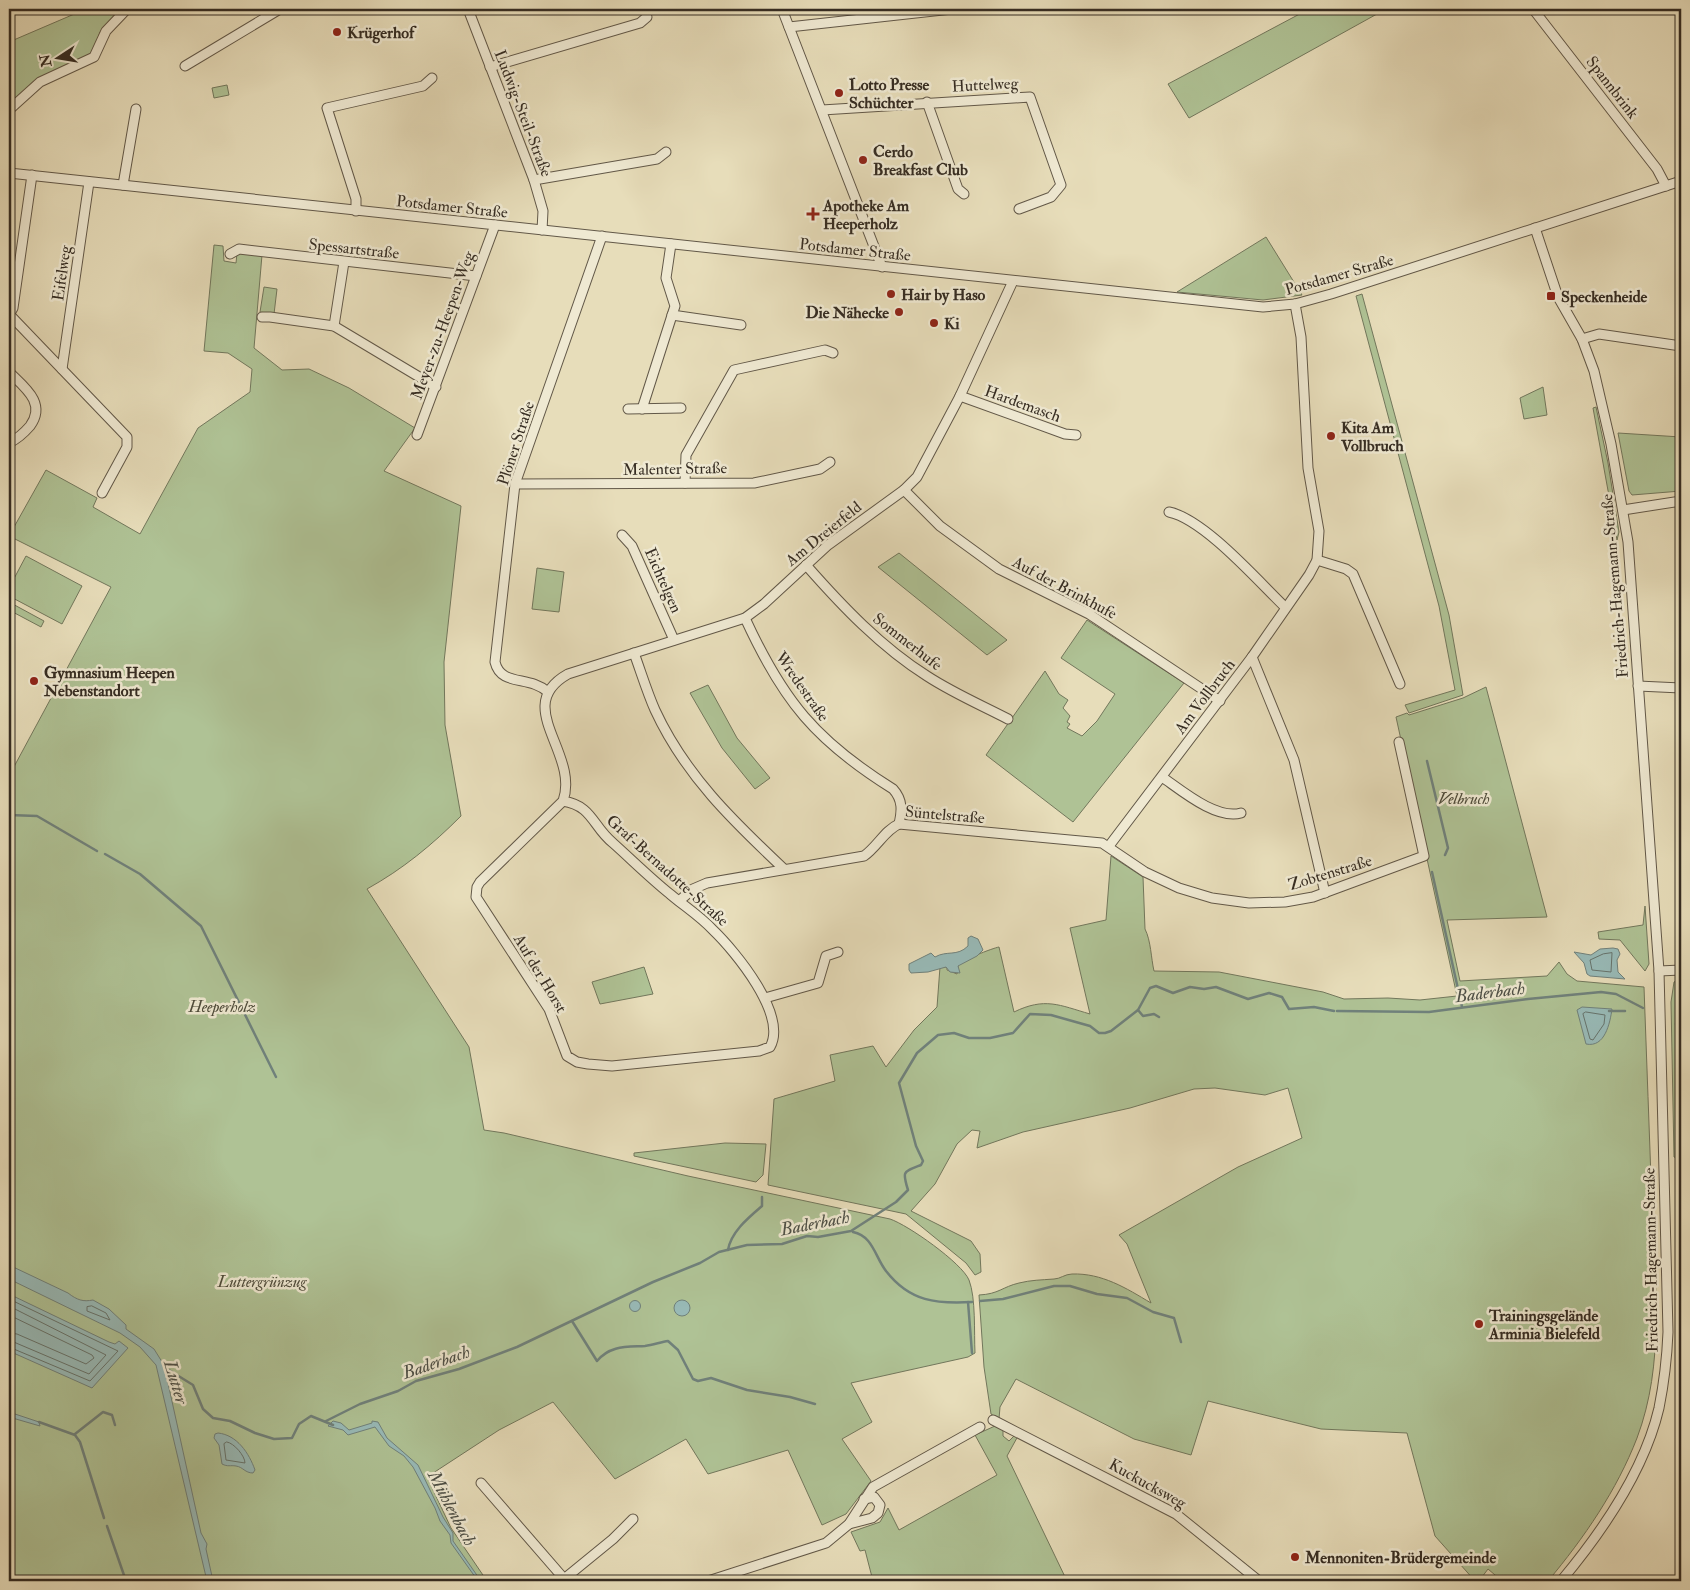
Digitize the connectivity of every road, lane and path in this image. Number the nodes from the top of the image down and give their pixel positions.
1 (127, 9) edge
2 (280, 9) edge
3 (468, 9) edge
4 (782, 9) edge
5 (952, 9) edge
6 (1533, 9) edge
7 (910, 11) edge
8 (648, 17) dead end
9 (790, 27) junction
10 (185, 66) dead end
11 (490, 67) junction
12 (432, 78) dead end
13 (927, 102) junction
14 (136, 109) dead end
15 (9, 110) edge
16 (822, 110) junction
17 (666, 152) dead end
18 (9, 172) edge
19 (32, 175) junction
20 (534, 180) junction
21 (1681, 181) edge
22 (89, 182) junction
23 (123, 185) junction
24 (1666, 186) junction
25 (964, 194) dead end
26 (1019, 209) dead end
27 (356, 210) junction
28 (495, 225) junction
29 (1536, 228) junction
30 (542, 230) junction
31 (602, 236) junction
32 (671, 244) junction
33 (230, 254) dead end
34 (344, 262) junction
35 (882, 267) junction
36 (476, 276) junction
37 (1013, 281) junction
38 (1295, 304) junction
39 (9, 315) edge
40 (672, 315) junction
41 (262, 317) dead end
42 (741, 325) dead end
43 (334, 326) junction
44 (1582, 339) junction
45 (1681, 346) edge
46 (833, 354) dead end
47 (62, 369) junction
48 (9, 372) edge
49 (436, 387) junction
50 (960, 396) junction
51 (681, 408) dead end
52 (628, 409) dead end
53 (642, 409) junction
54 (417, 434) dead end
55 (1076, 435) dead end
56 (9, 443) edge
57 (830, 462) dead end
58 (685, 483) junction
59 (515, 484) junction
60 (904, 490) junction
61 (102, 493) dead end
62 (1681, 501) edge
63 (1623, 510) junction
64 (1169, 512) dead end
65 (622, 535) dead end
66 (1317, 560) junction
67 (806, 565) junction
68 (1286, 607) junction
69 (746, 618) junction
70 (674, 640) junction
71 (634, 653) junction
72 (1252, 657) junction
73 (1400, 684) dead end
74 (1638, 686) junction
75 (1681, 688) edge
76 (548, 692) junction
77 (1220, 701) junction
78 (1008, 719) dead end
79 (1399, 742) dead end
80 (1162, 777) junction
81 (563, 801) junction
82 (1241, 813) dead end
83 (899, 824) junction
84 (1109, 846) junction
85 (784, 869) junction
86 (1325, 893) junction
87 (679, 901) junction
88 (838, 952) dead end
89 (1681, 970) edge
90 (1659, 971) junction
91 (765, 998) junction
92 (770, 1047) joint
93 (993, 1420) dead end
94 (980, 1427) dead end
95 (481, 1483) dead end
96 (864, 1499) junction
97 (634, 1519) dead end
98 (850, 1524) junction
99 (565, 1580) edge
100 (708, 1581) edge
101 (1259, 1581) edge
102 (1561, 1581) edge

1 - 15 street
2 - 10 street
3 - 11 street, Ludwig-Steil-Straße
4 - 9 street
5 - 7 street
6 - 24 street, Spannbrink
7 - 9 street
8 - 11 street
9 - 16 street
11 - 20 street, Ludwig-Steil-Straße
12 - 27 street
13 - 16 street, Huttelweg
13 - 25 street
13 - 26 street, Huttelweg
14 - 23 street
16 - 35 street
17 - 20 street
18 - 19 street, Potsdamer Straße
19 - 22 street, Potsdamer Straße
19 - 39 street
20 - 30 street, Ludwig-Steil-Straße
21 - 24 street, Potsdamer Straße
22 - 23 street, Potsdamer Straße
22 - 47 street, Eifelweg
23 - 27 street, Potsdamer Straße
24 - 29 street, Potsdamer Straße
27 - 28 street, Potsdamer Straße
28 - 30 street, Potsdamer Straße
28 - 36 street, Meyer-zu-Heepen-Weg
29 - 38 street, Potsdamer Straße
29 - 44 street, Friedrich-Hagemann-Straße
30 - 31 street, Potsdamer Straße
31 - 32 street, Potsdamer Straße
31 - 59 street, Plöner Straße
32 - 35 street, Potsdamer Straße
32 - 40 street
33 - 34 street, Spessartstraße
34 - 36 street, Spessartstraße
34 - 43 street
35 - 37 street, Potsdamer Straße
36 - 49 street, Meyer-zu-Heepen-Weg
37 - 38 street, Potsdamer Straße
37 - 50 street, Am Dreierfeld
38 - 66 street, Am Vollbruch
39 - 47 street
40 - 42 street
40 - 53 street
41 - 43 street
43 - 49 street
44 - 45 street
44 - 63 street, Friedrich-Hagemann-Straße
46 - 58 street
47 - 61 street
48 - 56 street
49 - 54 street, Meyer-zu-Heepen-Weg
50 - 55 street, Hardemasch
50 - 60 street, Am Dreierfeld
51 - 53 street
52 - 53 street
57 - 58 street, Malenter Straße
58 - 59 street, Malenter Straße
59 - 76 street, Plöner Straße
60 - 67 street, Am Dreierfeld
60 - 77 street, Auf der Brinkhufe
62 - 63 street
63 - 74 street, Friedrich-Hagemann-Straße
64 - 68 street
65 - 70 street, Eichtelgen
66 - 68 street, Am Vollbruch
66 - 73 street
67 - 69 street, Am Dreierfeld
67 - 78 street, Sommerhufe
68 - 72 street, Am Vollbruch
69 - 70 street, Am Dreierfeld
69 - 83 street, Wredestraße
70 - 71 street, Am Dreierfeld
71 - 76 street, Am Dreierfeld
71 - 85 street
72 - 77 street, Am Vollbruch
72 - 86 street
74 - 75 street, Friedrich-Hagemann-Straße
74 - 90 street, Friedrich-Hagemann-Straße
76 - 81 street
77 - 80 street, Am Vollbruch
79 - 86 street, Zobtenstraße
80 - 82 street
80 - 84 street, Am Vollbruch
81 - 87 street, Graf-Bernadotte-Straße
81 - 92 street, Auf der Horst
83 - 84 street, Süntelstraße
83 - 85 street, Süntelstraße
84 - 86 street, Zobtenstraße
85 - 87 street, Süntelstraße
87 - 91 street, Graf-Bernadotte-Straße
88 - 91 street
89 - 90 street
90 - 102 street, Friedrich-Hagemann-Straße
91 - 92 street, Graf-Bernadotte-Straße
93 - 101 street, Kuckucksweg
94 - 96 street
95 - 99 street
96 - 98 street
96 - 98 street
97 - 99 street
98 - 100 street

